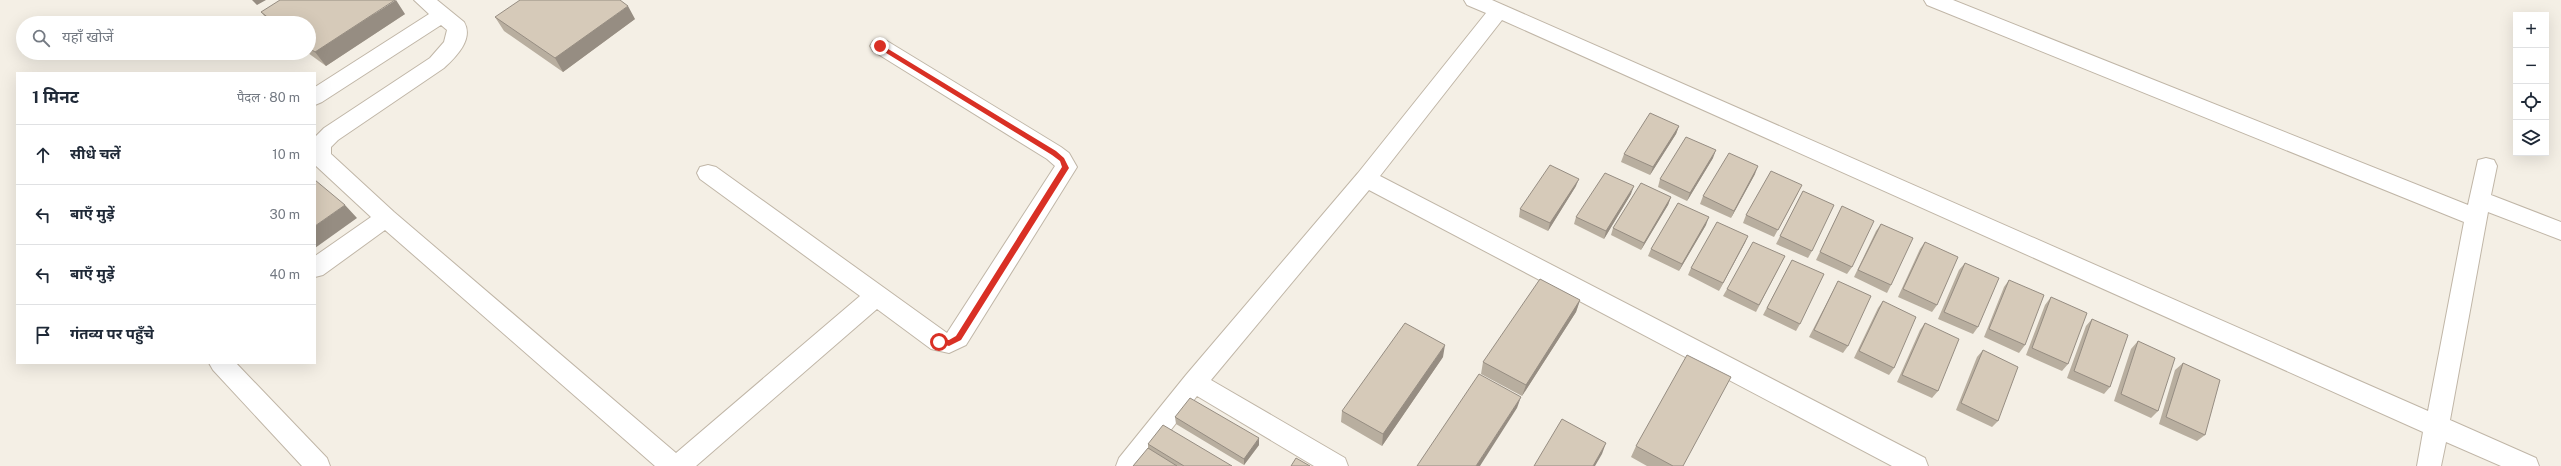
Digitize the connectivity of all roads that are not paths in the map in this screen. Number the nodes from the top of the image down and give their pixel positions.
1 (424, 0) edge
2 (1474, 0) edge
3 (1934, 0) edge
4 (1498, 11) junction
5 (442, 15) junction
6 (880, 46) dead end
7 (316, 97) edge
8 (318, 156) edge
9 (2486, 166) dead end
10 (708, 173) dead end
11 (1366, 179) junction
12 (2478, 209) junction
13 (386, 218) junction
14 (2561, 231) edge
15 (316, 267) edge
16 (876, 296) junction
17 (222, 364) edge
18 (1194, 382) junction
19 (2438, 428) junction
20 (318, 466) edge
21 (673, 466) edge
22 (678, 466) edge
23 (1128, 466) edge
24 (1336, 466) edge
25 (1916, 466) edge
26 (2430, 466) edge
27 (2527, 466) edge

1 - 5 street
2 - 4 street
3 - 12 street
4 - 11 street
4 - 19 street
5 - 7 street
5 - 8 street
6 - 16 street
8 - 13 street
9 - 12 street
10 - 16 street
11 - 18 street
11 - 25 street
12 - 14 street
12 - 19 street
13 - 15 street
13 - 21 street
16 - 22 street
17 - 20 street
18 - 23 street
18 - 24 street
19 - 26 street
19 - 27 street

